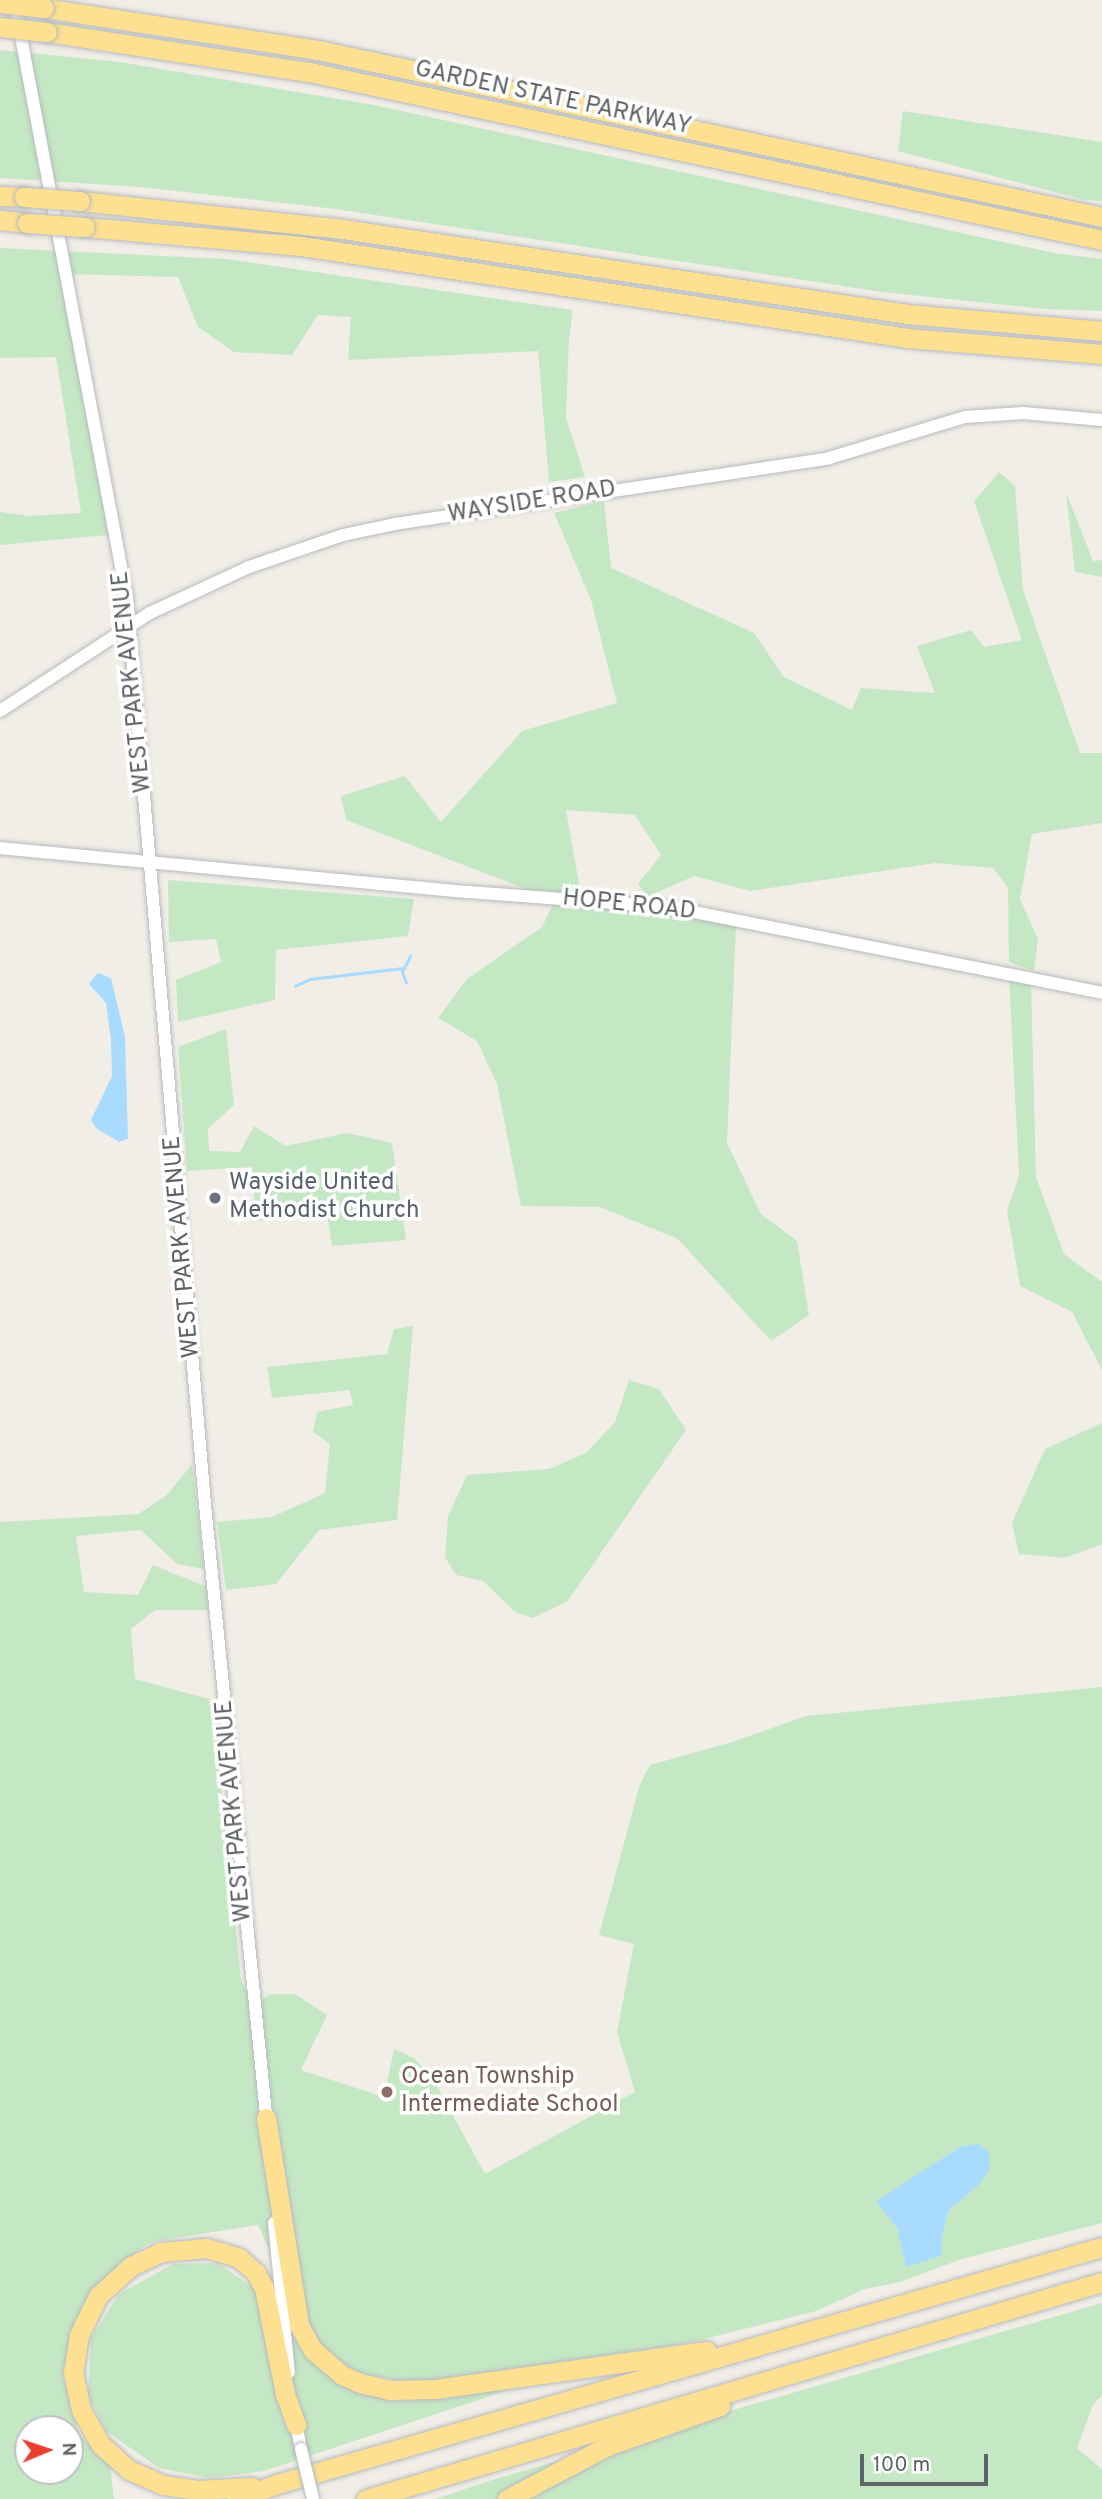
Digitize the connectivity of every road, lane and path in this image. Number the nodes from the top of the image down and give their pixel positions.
1 (14, 0) edge
2 (0, 3) edge
3 (0, 27) edge
4 (0, 196) edge
5 (1102, 216) edge
6 (0, 220) edge
7 (1102, 240) edge
8 (1102, 331) edge
9 (1102, 354) edge
10 (1102, 420) edge
11 (130, 624) junction
12 (0, 711) edge
13 (0, 848) edge
14 (150, 862) junction
15 (1102, 993) edge
16 (266, 2118) junction
17 (1102, 2247) edge
18 (1102, 2282) edge
19 (912, 2338) junction
20 (759, 2344) junction
21 (296, 2424) junction
22 (277, 2484) junction
23 (236, 2499) edge
24 (313, 2499) edge
25 (366, 2499) edge
26 (507, 2499) edge

1 - 11 street, WEST PARK AVENUE
2 - 5 highway, GARDEN STATE PARKWAY, bridge
3 - 7 highway, GARDEN STATE PARKWAY, bridge
4 - 8 highway, bridge
6 - 9 highway, bridge
10 - 11 street, WAYSIDE ROAD
11 - 12 street, WAYSIDE ROAD
11 - 14 street, WEST PARK AVENUE
13 - 14 street, HOPE ROAD
14 - 15 street, HOPE ROAD
14 - 16 street, WEST PARK AVENUE
16 - 20 highway
16 - 21 street, WEST PARK AVENUE
17 - 20 highway
18 - 19 highway
19 - 25 highway
19 - 26 highway
20 - 22 highway
21 - 22 highway
21 - 24 street, WEST PARK AVENUE, bridge
22 - 23 highway

